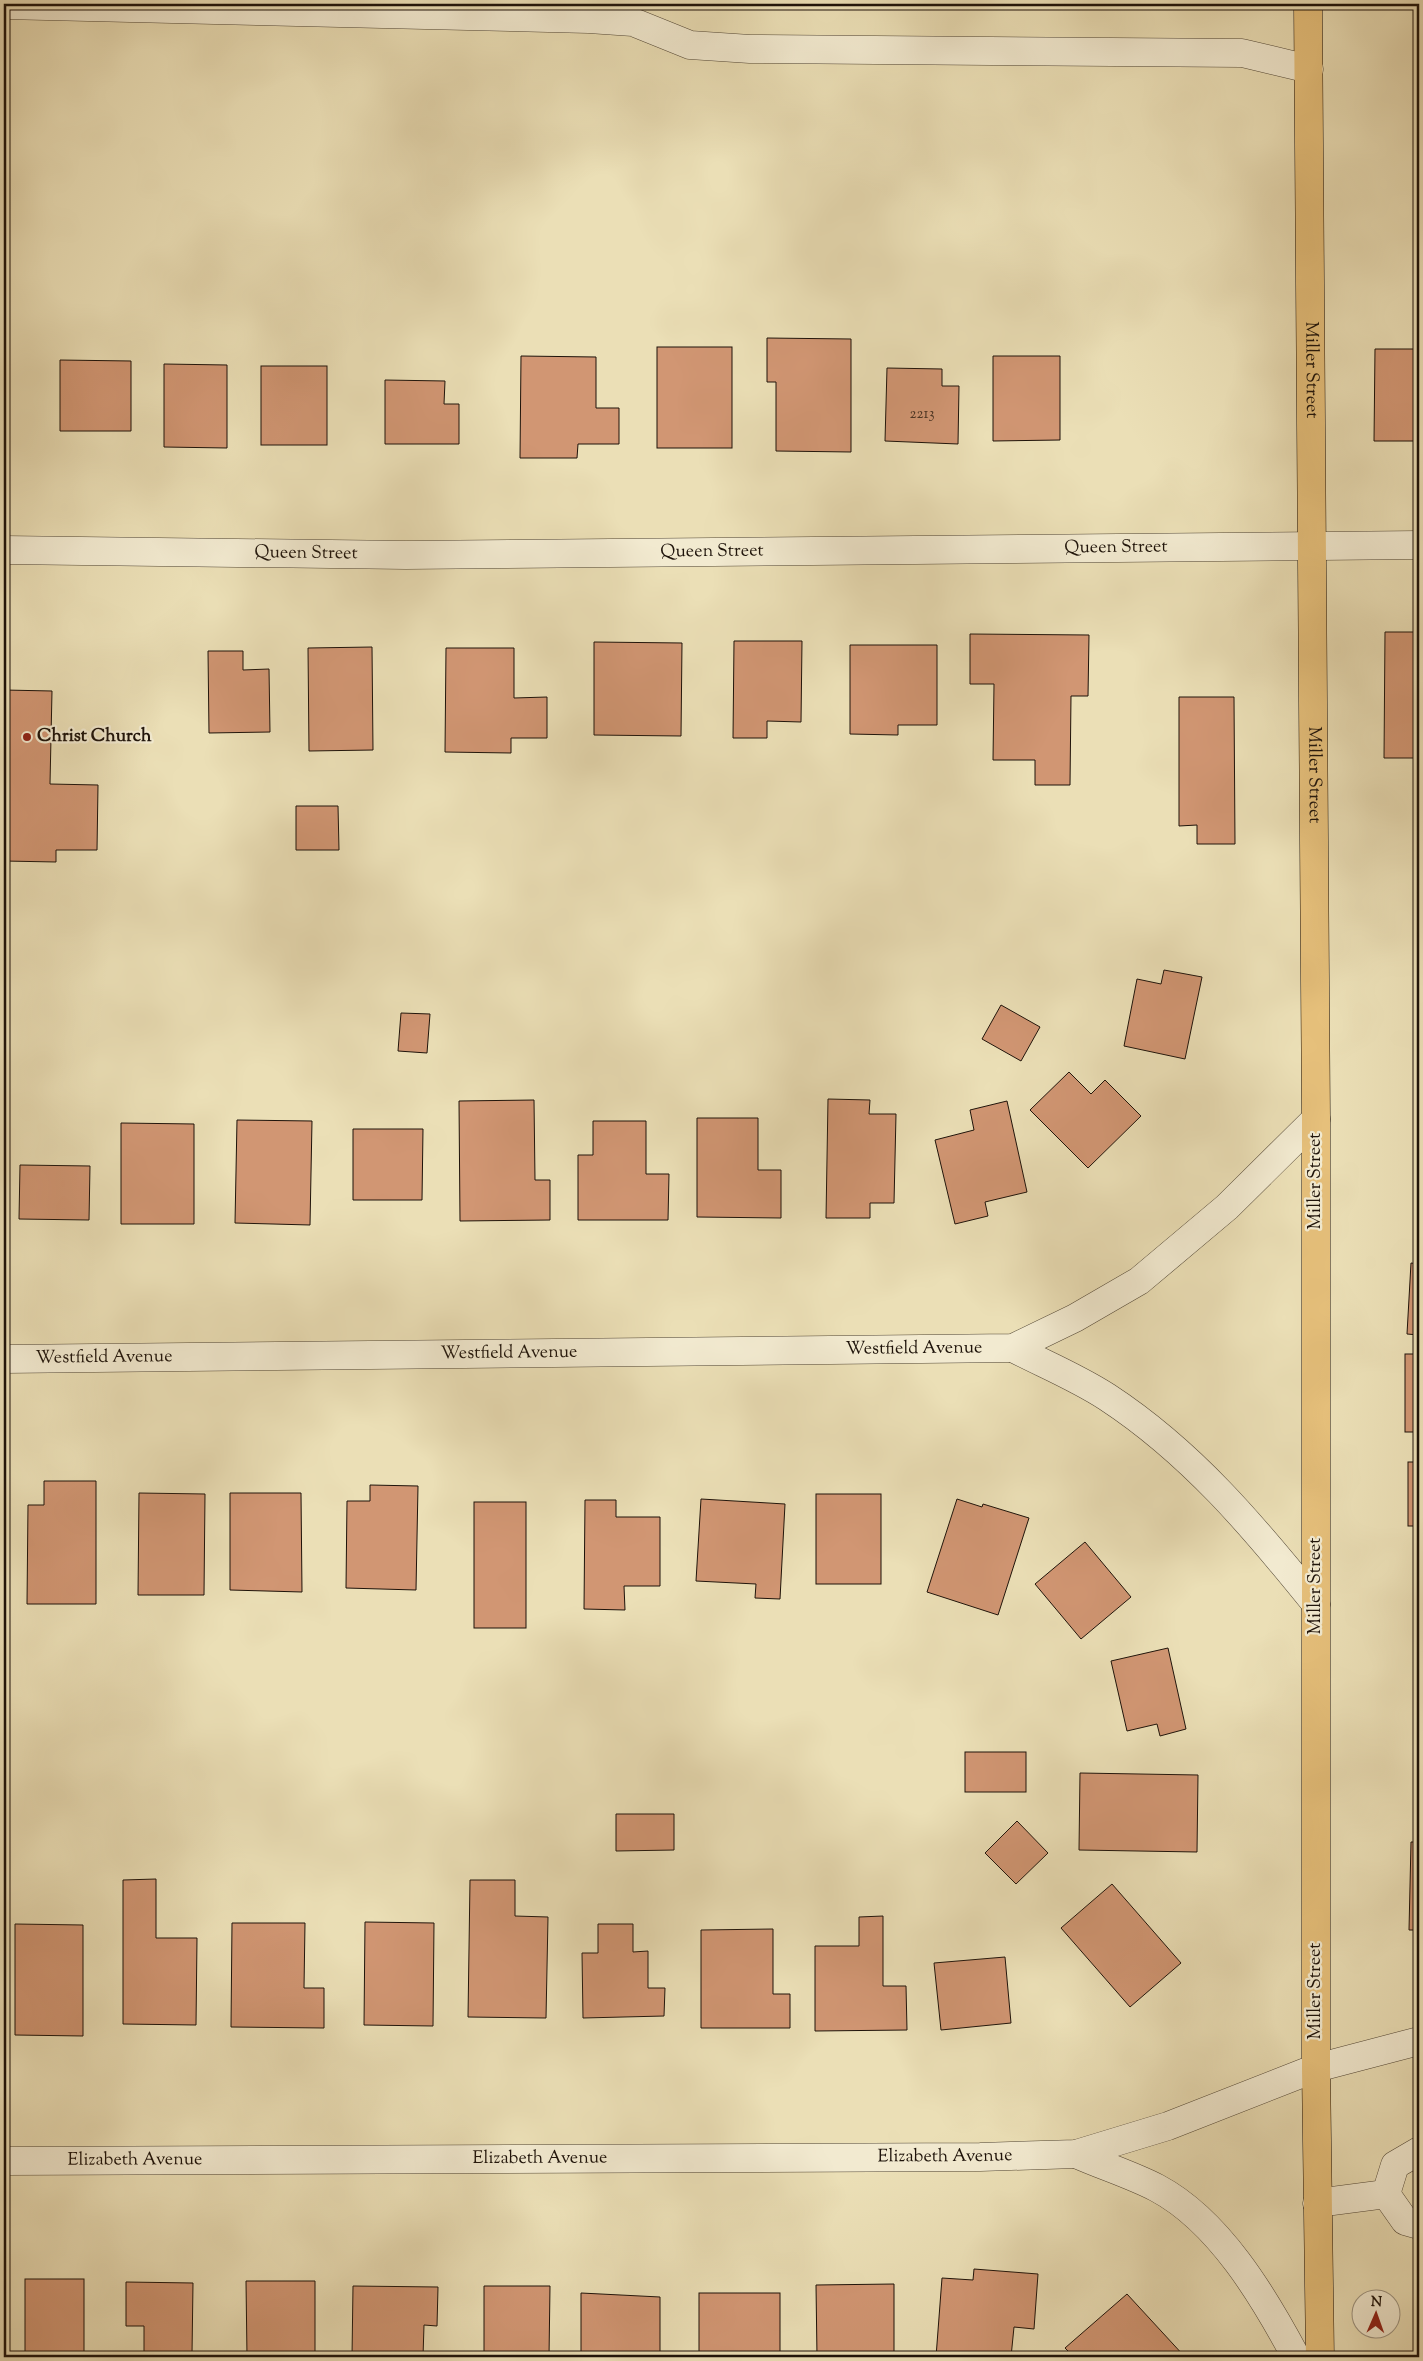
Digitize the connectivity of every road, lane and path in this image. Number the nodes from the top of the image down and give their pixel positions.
1 (4, 4) edge
2 (1308, 4) edge
3 (1309, 70) junction
4 (1419, 545) edge
5 (1312, 546) junction
6 (4, 550) edge
7 (1316, 1119) junction
8 (1013, 1348) junction
9 (4, 1359) edge
10 (1316, 1604) junction
11 (1419, 2041) edge
12 (1316, 2068) junction
13 (1419, 2151) edge
14 (1076, 2154) junction
15 (4, 2161) edge
16 (1386, 2194) junction
17 (1317, 2203) junction
18 (1419, 2226) edge
19 (1296, 2357) edge
20 (1320, 2357) edge

1 - 3 street
2 - 3 main road, Miller Street
3 - 5 main road, Miller Street
4 - 5 street, Queen Street
5 - 6 street, Queen Street
5 - 7 main road, Miller Street
7 - 8 street, Westfield Avenue
7 - 10 main road, Miller Street
8 - 9 street, Westfield Avenue
8 - 10 street, Westfield Avenue
10 - 12 main road, Miller Street
11 - 12 street, Elizabeth Avenue
12 - 14 street, Elizabeth Avenue
12 - 17 main road, Miller Street
13 - 16 street
14 - 15 street, Elizabeth Avenue
14 - 19 street, Elizabeth Avenue
16 - 17 street
16 - 18 street
17 - 20 main road, Miller Street

